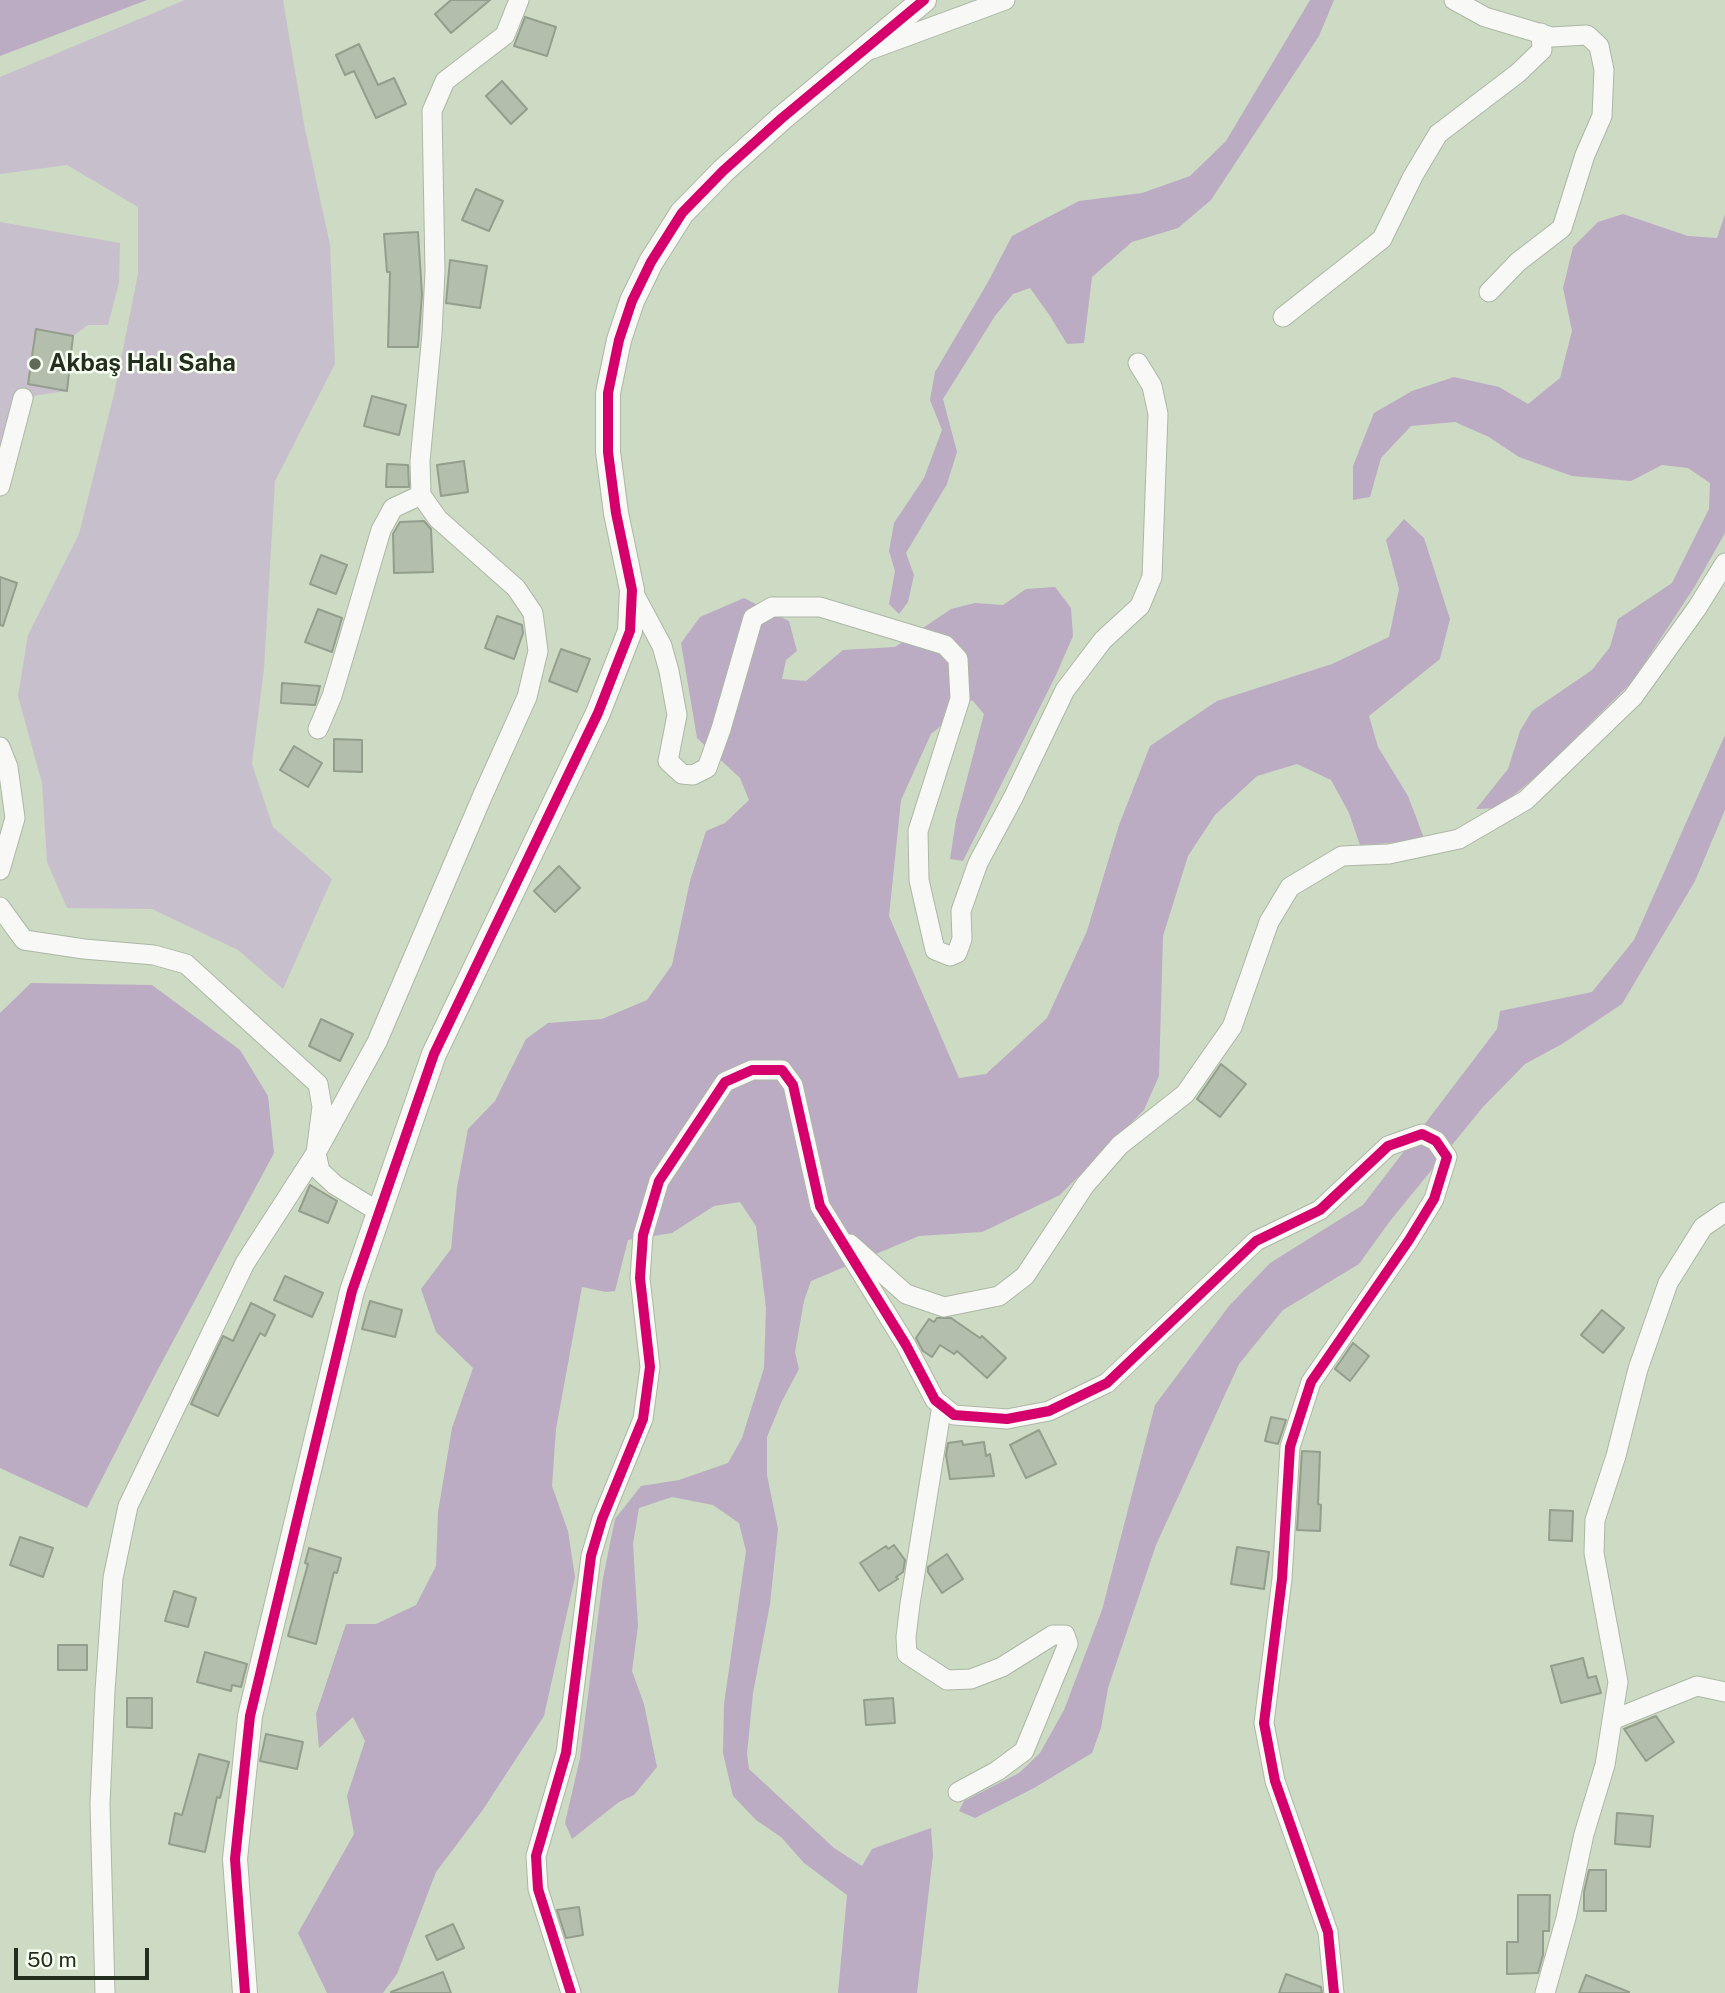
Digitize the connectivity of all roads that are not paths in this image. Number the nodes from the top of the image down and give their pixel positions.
1 (519, 0) edge
2 (924, 0) edge
3 (1005, 0) edge
4 (1454, 0) edge
5 (1541, 33) junction
6 (861, 53) junction
7 (1489, 292) dead end
8 (1283, 317) dead end
9 (1138, 363) dead end
10 (23, 398) dead end
11 (0, 486) edge
12 (421, 495) junction
13 (1725, 563) edge
14 (632, 590) junction
15 (318, 729) dead end
16 (0, 747) edge
17 (0, 870) edge
18 (0, 907) edge
19 (316, 1153) junction
20 (379, 1212) junction
21 (1725, 1212) edge
22 (834, 1229) junction
23 (942, 1405) junction
24 (1725, 1692) edge
25 (1612, 1720) junction
26 (958, 1792) dead end
27 (105, 1993) edge
28 (245, 1993) edge
29 (571, 1993) edge
30 (1334, 1993) edge
31 (1545, 1993) edge

1 - 12 street
2 - 6 street
3 - 6 street
4 - 5 street
5 - 7 street
5 - 8 street
6 - 14 street
9 - 14 street
10 - 11 street
12 - 15 street
12 - 19 street
13 - 22 street
14 - 20 street
16 - 17 street
18 - 19 street
19 - 20 street
19 - 27 street
20 - 28 street
21 - 25 street
22 - 23 street
22 - 29 street
23 - 26 street
23 - 30 street
24 - 25 street
25 - 31 street

